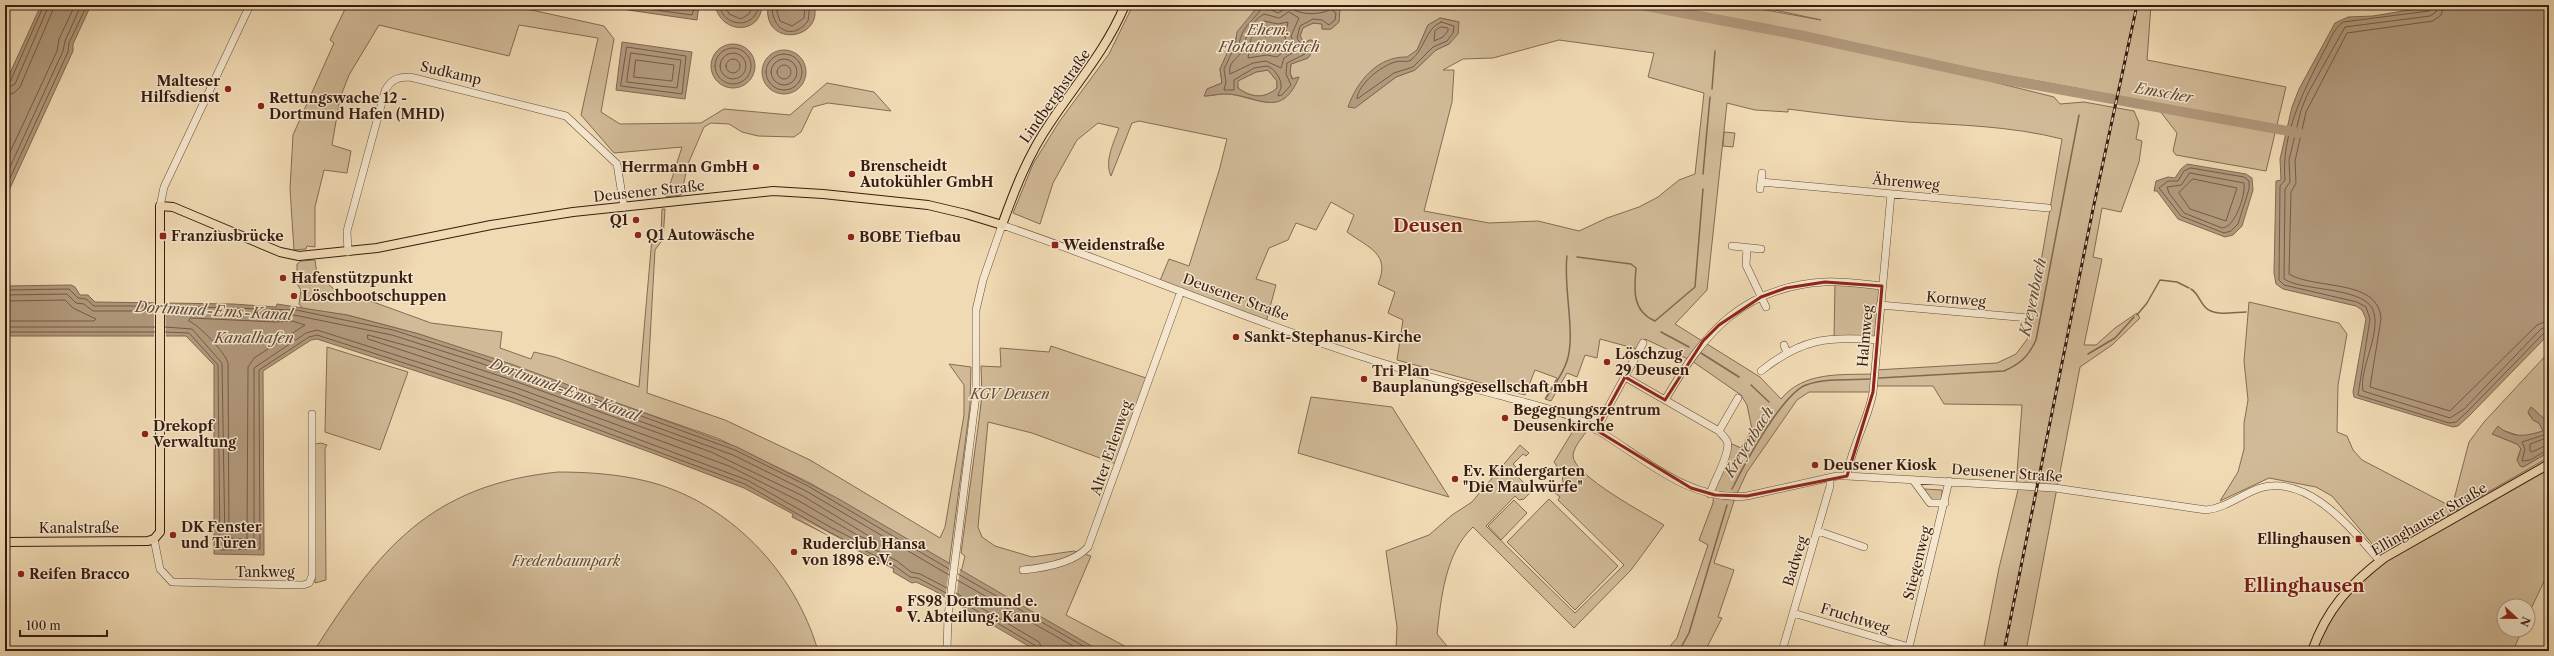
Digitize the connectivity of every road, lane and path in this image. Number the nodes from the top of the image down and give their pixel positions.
1 (250, 5) edge
2 (1125, 5) edge
3 (1762, 173) dead end
4 (1891, 194) junction
5 (160, 206) junction
6 (624, 207) junction
7 (2048, 208) dead end
8 (1002, 225) junction
9 (1732, 246) dead end
10 (1747, 248) junction
11 (1762, 249) dead end
12 (348, 252) junction
13 (1882, 286) junction
14 (1181, 291) junction
15 (1761, 297) junction
16 (1880, 305) junction
17 (1766, 307) dead end
18 (2029, 318) dead end
19 (1877, 340) junction
20 (1643, 343) dead end
21 (1784, 345) dead end
22 (1787, 353) junction
23 (1761, 371) dead end
24 (1625, 377) junction
25 (1738, 398) dead end
26 (1665, 400) junction
27 (312, 414) dead end
28 (1596, 430) junction
29 (1719, 431) junction
30 (2549, 464) edge
31 (1847, 476) junction
32 (1830, 478) junction
33 (1913, 480) junction
34 (1949, 481) junction
35 (1710, 494) junction
36 (1945, 503) junction
37 (1818, 531) junction
38 (154, 539) junction
39 (5, 542) edge
40 (1864, 547) dead end
41 (2380, 561) junction
42 (1023, 570) dead end
43 (1793, 613) junction
44 (1909, 649) edge
45 (948, 651) edge
46 (1782, 651) edge
47 (2312, 651) edge

1 - 5 street
2 - 8 main road, Lindberghstraße
3 - 4 street, Ährenweg
4 - 7 street, Ährenweg
4 - 13 street, Halmweg
5 - 12 main road, Deusener Straße
5 - 38 main road
6 - 8 main road, Deusener Straße
6 - 12 main road, Deusener Straße
6 - 12 street, Sudkamp
8 - 14 street, Deusener Straße
8 - 45 street
9 - 10 street
10 - 11 street
10 - 15 street
13 - 15 street
13 - 16 street, Halmweg
14 - 28 street, Deusener Straße
14 - 42 street, Alter Erlenweg
15 - 17 street
15 - 26 street
16 - 18 street, Kornweg
16 - 19 street, Halmweg
19 - 22 street
19 - 31 street, Halmweg
20 - 24 street
21 - 22 street
22 - 23 street
24 - 26 street
24 - 28 street
25 - 29 street
26 - 29 street
27 - 38 street, Tankweg
28 - 35 street, Deusener Straße
29 - 35 street
30 - 41 main road, Ellinghauser Straße
31 - 32 street, Deusener Straße
31 - 33 street, Deusener Straße
32 - 35 street, Deusener Straße
32 - 37 street, Badweg
33 - 34 street, Deusener Straße
33 - 36 street
34 - 36 street, Stiegenweg
34 - 41 street, Deusener Straße
36 - 44 street, Stiegenweg
37 - 40 street
37 - 43 street, Badweg
38 - 39 main road, Kanalstraße
41 - 47 main road, Ellinghauser Straße
43 - 44 street, Fruchtweg
43 - 46 street, Badweg

